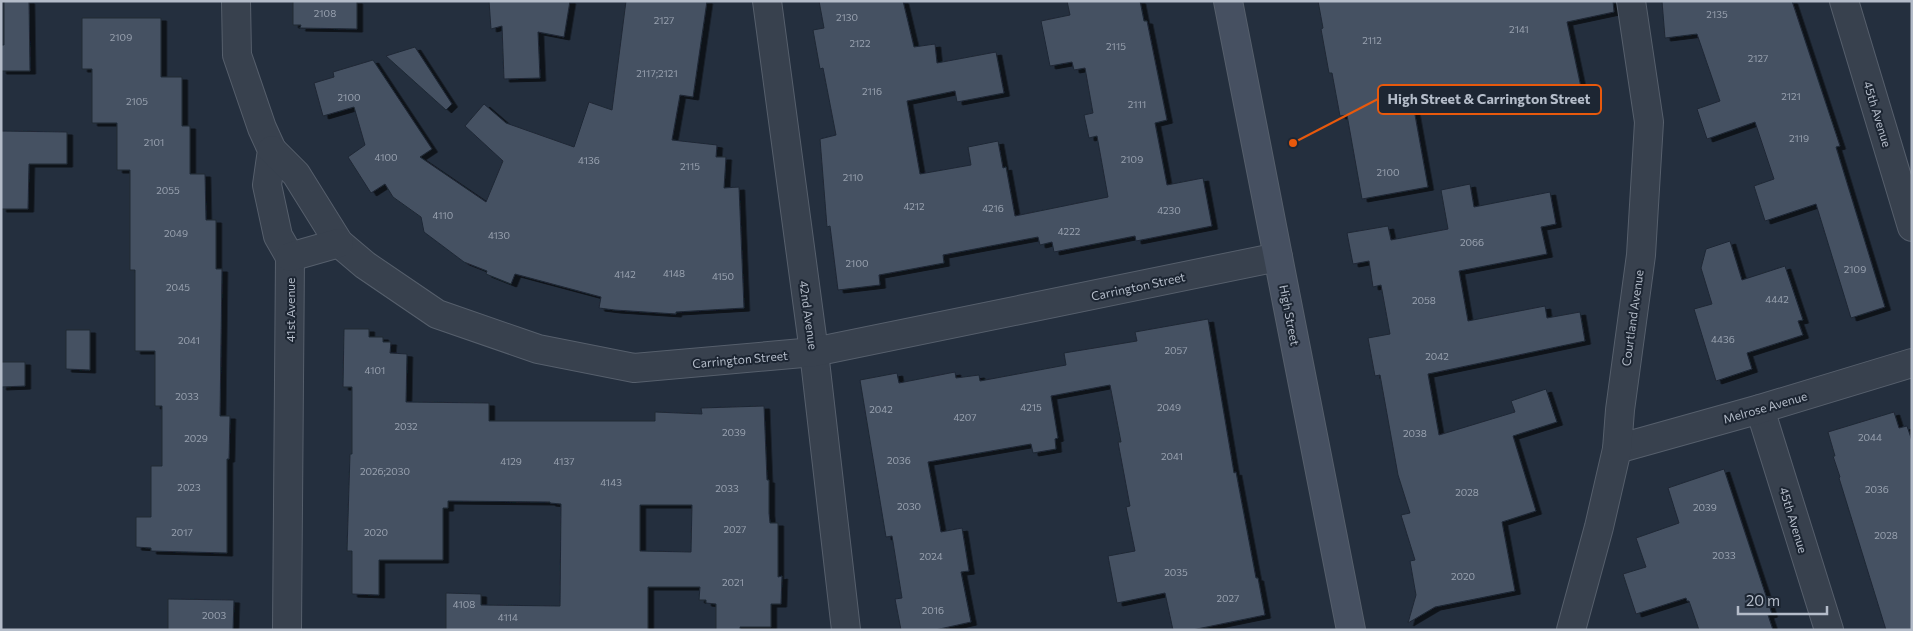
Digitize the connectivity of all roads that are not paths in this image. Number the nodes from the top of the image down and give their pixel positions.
1 (218, 1) edge
2 (236, 1) edge
3 (767, 1) edge
4 (1228, 1) edge
5 (1631, 1) edge
6 (1844, 1) edge
7 (237, 55) junction
8 (272, 150) junction
9 (1912, 227) edge
10 (340, 243) junction
11 (290, 257) junction
12 (1278, 257) junction
13 (814, 352) junction
14 (1912, 363) edge
15 (1760, 409) junction
16 (1616, 449) junction
17 (287, 630) edge
18 (846, 630) edge
19 (1351, 630) edge
20 (1571, 630) edge
21 (1829, 630) edge

1 - 7 street
2 - 7 street
3 - 13 street, 42nd Avenue
4 - 12 main road, High Street
5 - 16 street, Courtland Avenue
6 - 9 street, 45th Avenue
7 - 8 street
8 - 10 street, Carrington Street
8 - 11 street, 41st Avenue
10 - 11 street
10 - 13 street, Carrington Street
11 - 17 street, 41st Avenue
12 - 13 street, Carrington Street
12 - 19 main road, High Street
13 - 18 street, 42nd Avenue
14 - 15 street, Melrose Avenue
15 - 16 street, Melrose Avenue
15 - 21 street, 45th Avenue
16 - 20 street, Courtland Avenue

